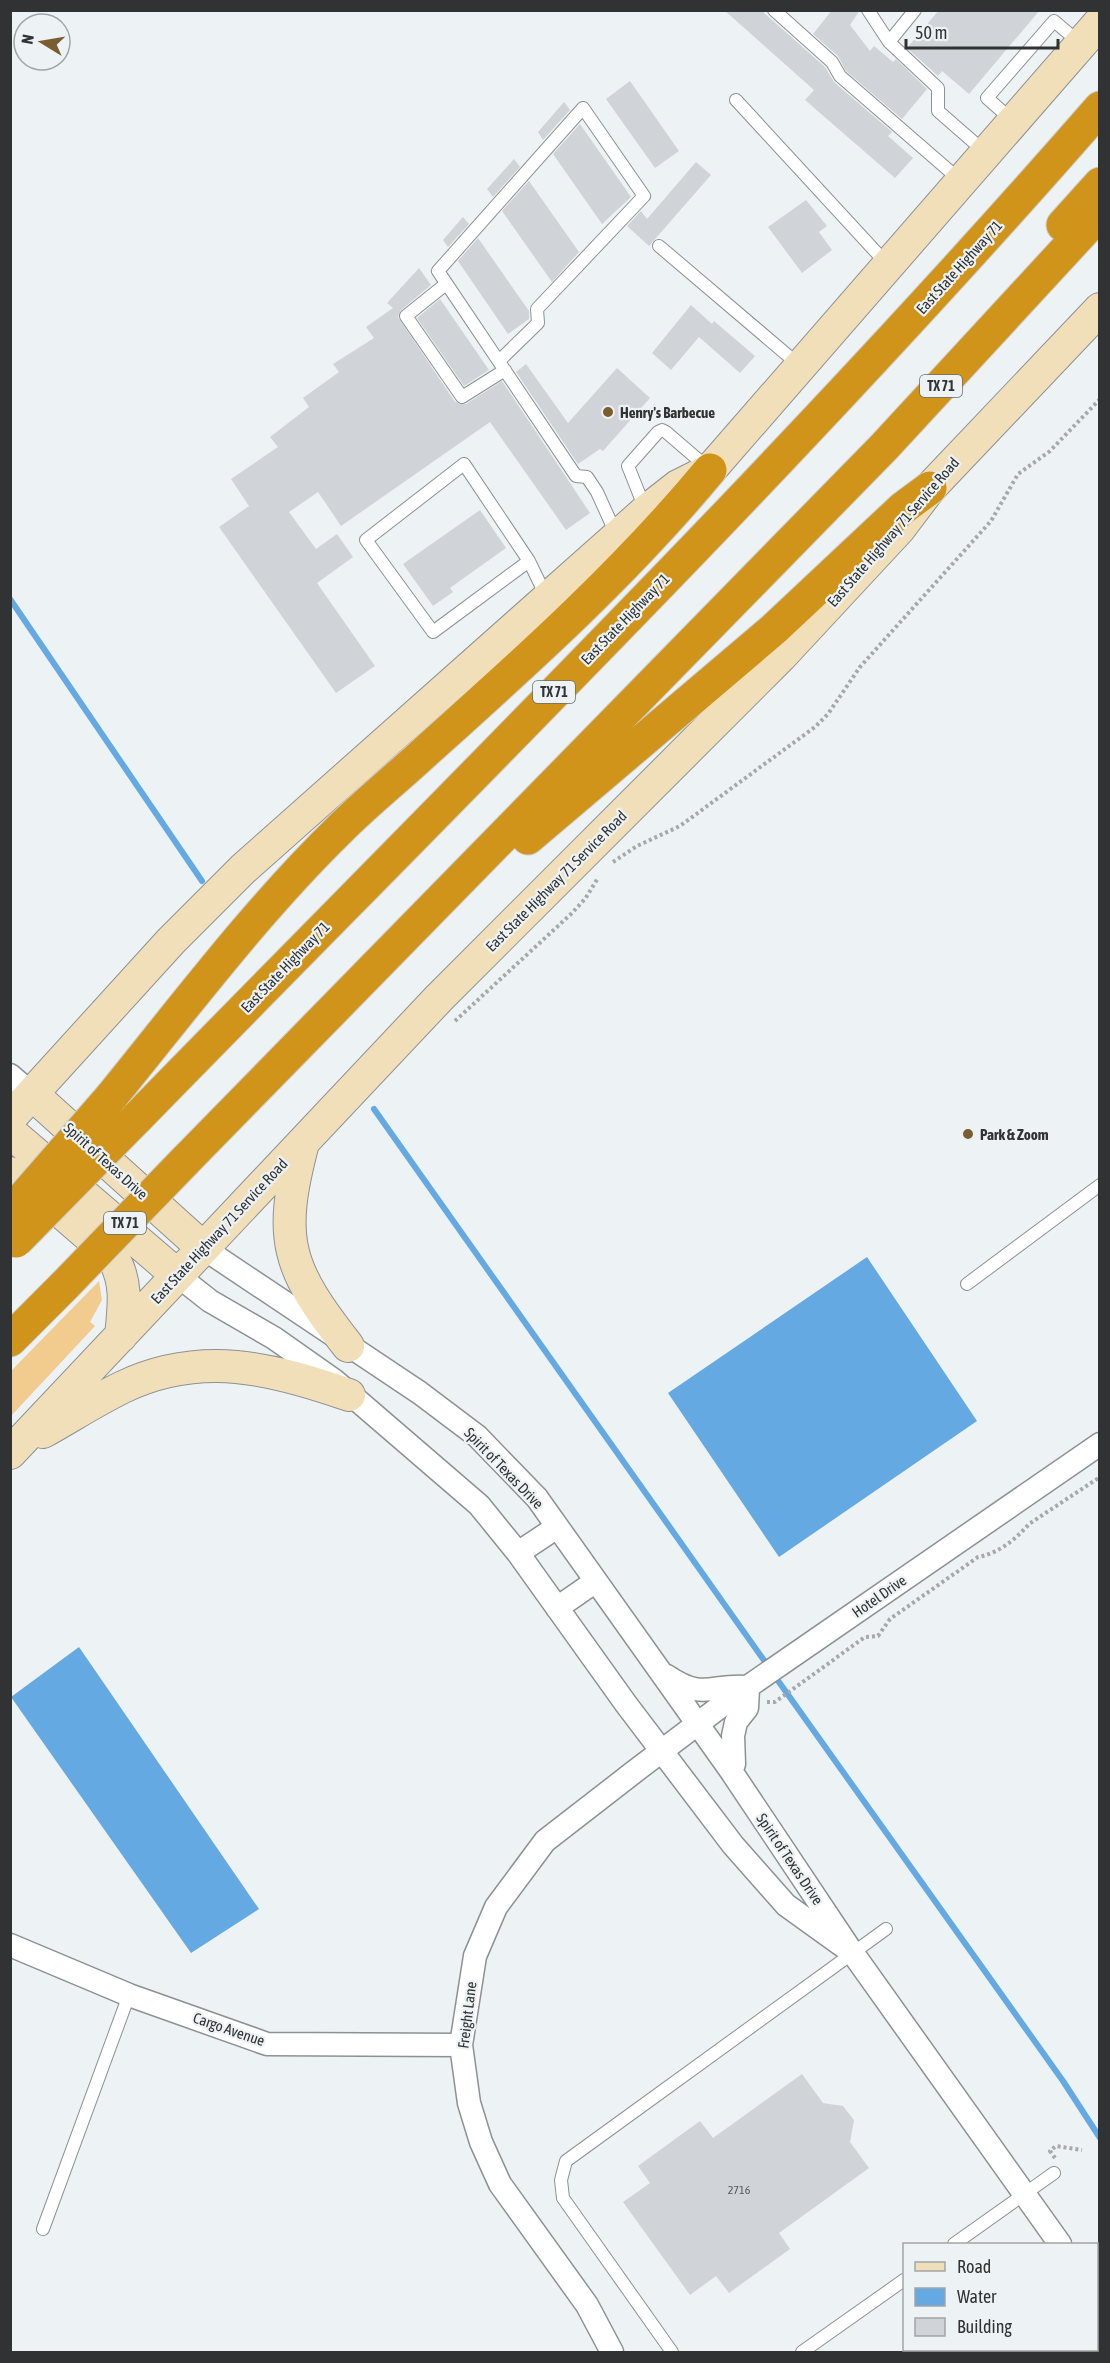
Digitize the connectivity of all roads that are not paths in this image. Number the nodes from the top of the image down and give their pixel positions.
1 (774, 10) edge
2 (868, 10) edge
3 (915, 10) edge
4 (1053, 16) edge
5 (1090, 33) edge
6 (889, 42) junction
7 (736, 100) dead end
8 (1100, 108) edge
9 (1013, 121) junction
10 (1100, 136) edge
11 (986, 153) junction
12 (961, 180) junction
13 (1100, 184) edge
14 (1100, 213) edge
15 (659, 246) dead end
16 (887, 264) junction
17 (446, 284) junction
18 (935, 294) junction
19 (1100, 309) edge
20 (502, 366) junction
21 (800, 366) junction
22 (710, 470) junction
23 (930, 488) junction
24 (646, 512) junction
25 (618, 537) junction
26 (529, 561) junction
27 (548, 599) junction
28 (684, 652) junction
29 (474, 867) junction
30 (21, 1084) edge
31 (10, 1118) edge
32 (10, 1132) edge
33 (304, 1140) junction
34 (10, 1173) edge
35 (1100, 1185) edge
36 (12, 1234) edge
37 (203, 1248) junction
38 (177, 1275) junction
39 (967, 1284) dead end
40 (121, 1336) junction
41 (10, 1340) edge
42 (348, 1346) junction
43 (349, 1395) junction
44 (1100, 1444) edge
45 (16, 1448) edge
46 (557, 1527) junction
47 (518, 1553) junction
48 (596, 1581) junction
49 (557, 1608) junction
50 (663, 1674) junction
51 (754, 1684) junction
52 (699, 1726) junction
53 (662, 1753) junction
54 (731, 1771) junction
55 (886, 1929) dead end
56 (10, 1945) edge
57 (852, 1952) junction
58 (129, 1995) junction
59 (461, 2045) junction
60 (1058, 2169) road end
61 (1024, 2195) junction
62 (43, 2229) dead end
63 (955, 2243) edge
64 (1059, 2243) edge
65 (903, 2281) edge
66 (612, 2352) edge
67 (672, 2352) edge
68 (802, 2352) edge

1 - 12 lane
2 - 6 lane
3 - 6 lane
4 - 5 lane
4 - 9 lane
5 - 9 street
6 - 11 lane
7 - 16 lane
8 - 18 highway, East State Highway 71 / TX 71
9 - 11 street
10 - 18 highway
11 - 12 street
12 - 16 street
13 - 28 highway
14 - 28 highway, TX 71
15 - 21 lane
16 - 21 street
17 - 20 lane
17 - 20 lane
17 - 20 lane
18 - 36 highway, East State Highway 71 / TX 71, bridge
19 - 23 street, East State Highway 71 Service Road
20 - 25 lane
21 - 22 street
22 - 24 street
22 - 24 lane
22 - 36 highway, bridge
23 - 29 highway
23 - 33 street, East State Highway 71 Service Road
24 - 25 street
25 - 27 street
26 - 26 lane
26 - 27 lane
27 - 30 street
28 - 29 highway, TX 71
29 - 41 highway, TX 71, bridge
30 - 31 street
30 - 37 street, Spirit of Texas Drive
32 - 38 street, Spirit of Texas Drive
33 - 37 street, East State Highway 71 Service Road
33 - 42 street
34 - 40 street
35 - 39 lane
37 - 38 street, East State Highway 71 Service Road
37 - 42 street, Spirit of Texas Drive
38 - 40 street, East State Highway 71 Service Road
38 - 43 street, Spirit of Texas Drive
40 - 45 street, East State Highway 71 Service Road
42 - 46 street, Spirit of Texas Drive
43 - 45 street
43 - 47 street, Spirit of Texas Drive
44 - 51 street, Hotel Drive
46 - 47 street
46 - 48 street, Spirit of Texas Drive
47 - 49 street, Spirit of Texas Drive
48 - 49 street
48 - 50 street, Spirit of Texas Drive
49 - 53 street, Spirit of Texas Drive
50 - 51 street
50 - 52 street, Spirit of Texas Drive
51 - 52 street, Hotel Drive
51 - 54 street
52 - 53 street, Hotel Drive
52 - 54 street, Spirit of Texas Drive
53 - 57 street, Spirit of Texas Drive
53 - 59 street, Freight Lane
54 - 57 street, Spirit of Texas Drive
55 - 57 lane
56 - 58 street, Cargo Avenue
57 - 61 street, Spirit of Texas Drive
57 - 67 lane
58 - 59 street, Cargo Avenue
58 - 62 lane
59 - 66 street, Freight Lane
60 - 61 lane
61 - 63 lane
61 - 64 street, Spirit of Texas Drive
65 - 68 lane

